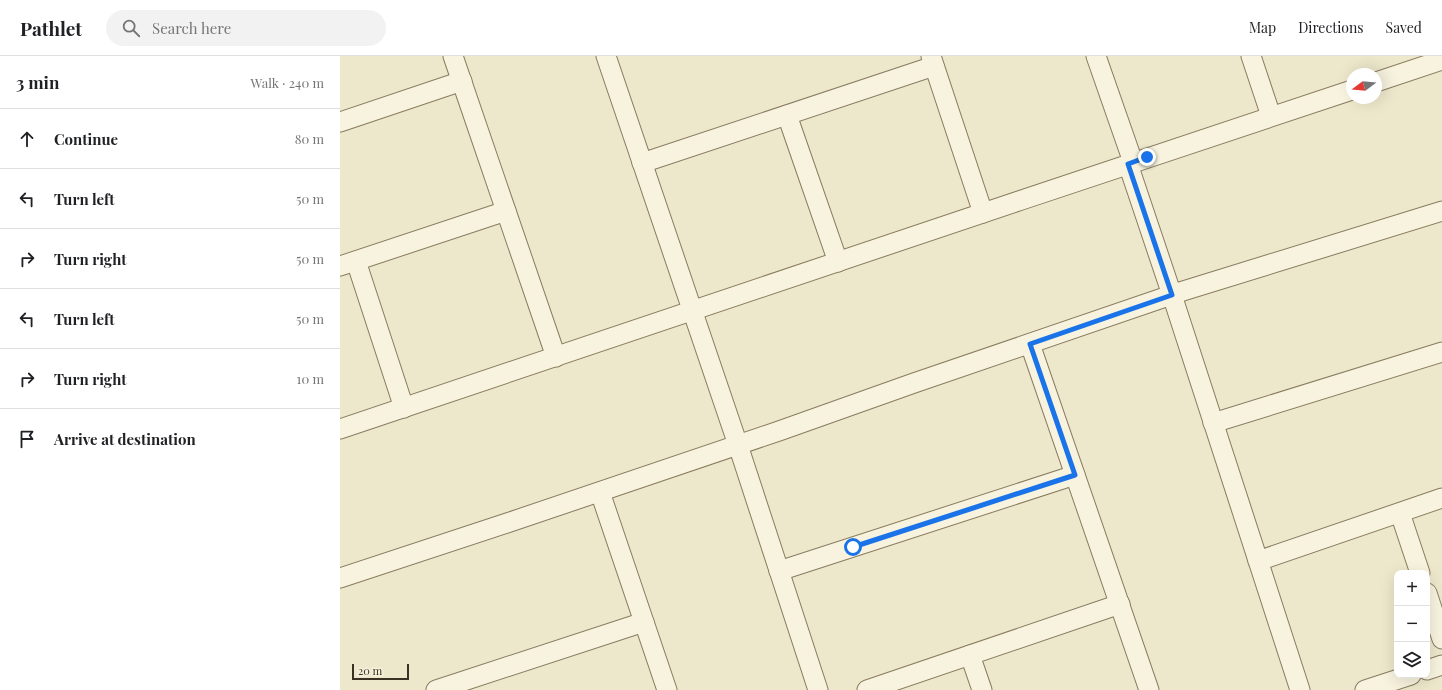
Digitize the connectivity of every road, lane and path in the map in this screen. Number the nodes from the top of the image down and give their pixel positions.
1 (453, 56) edge
2 (606, 56) edge
3 (1096, 56) edge
4 (1251, 56) edge
5 (932, 61) edge
6 (1431, 61) edge
7 (1382, 80) edge
8 (462, 81) junction
9 (1346, 92) edge
10 (787, 115) junction
11 (1271, 116) junction
12 (340, 122) edge
13 (642, 163) junction
14 (1130, 163) junction
15 (506, 211) junction
16 (1442, 211) edge
17 (984, 213) junction
18 (838, 262) junction
19 (348, 264) edge
20 (1172, 295) junction
21 (692, 312) junction
22 (1030, 344) junction
23 (1442, 352) edge
24 (556, 357) junction
25 (404, 408) junction
26 (1214, 423) junction
27 (340, 429) edge
28 (738, 445) junction
29 (1075, 475) junction
30 (600, 492) junction
31 (1442, 498) edge
32 (1400, 513) junction
33 (1258, 561) junction
34 (1419, 570) edge
35 (779, 571) junction
36 (340, 578) edge
37 (1430, 602) edge
38 (1120, 604) junction
39 (644, 622) junction
40 (1442, 639) edge
41 (970, 655) junction
42 (1442, 665) edge
43 (1430, 669) edge
44 (1402, 678) edge
45 (436, 690) edge
46 (667, 690) edge
47 (818, 690) edge
48 (867, 690) edge
49 (982, 690) edge
50 (1149, 690) edge
51 (1300, 690) edge
52 (1365, 690) edge

1 - 8 street
2 - 13 street
3 - 14 street
4 - 11 street
5 - 10 street
5 - 17 street
6 - 7 street
8 - 12 street
8 - 15 street
9 - 11 street
10 - 13 street
10 - 18 street
11 - 14 street
13 - 21 street
14 - 17 street
14 - 20 street
15 - 19 street
15 - 24 street
16 - 20 street
17 - 18 street
18 - 21 street
19 - 25 street
20 - 22 street
20 - 26 street
21 - 24 street
21 - 28 street
22 - 28 street
22 - 29 street
23 - 26 street
24 - 25 street
25 - 27 street
26 - 33 street
28 - 30 street
28 - 35 street
29 - 35 street
29 - 38 street
30 - 36 street
30 - 39 street
31 - 32 street
32 - 33 street
32 - 34 street
33 - 51 street
35 - 47 street
37 - 40 street
38 - 41 street
38 - 50 street
39 - 45 street
39 - 46 street
41 - 48 street
41 - 49 street
42 - 43 street
44 - 52 street

